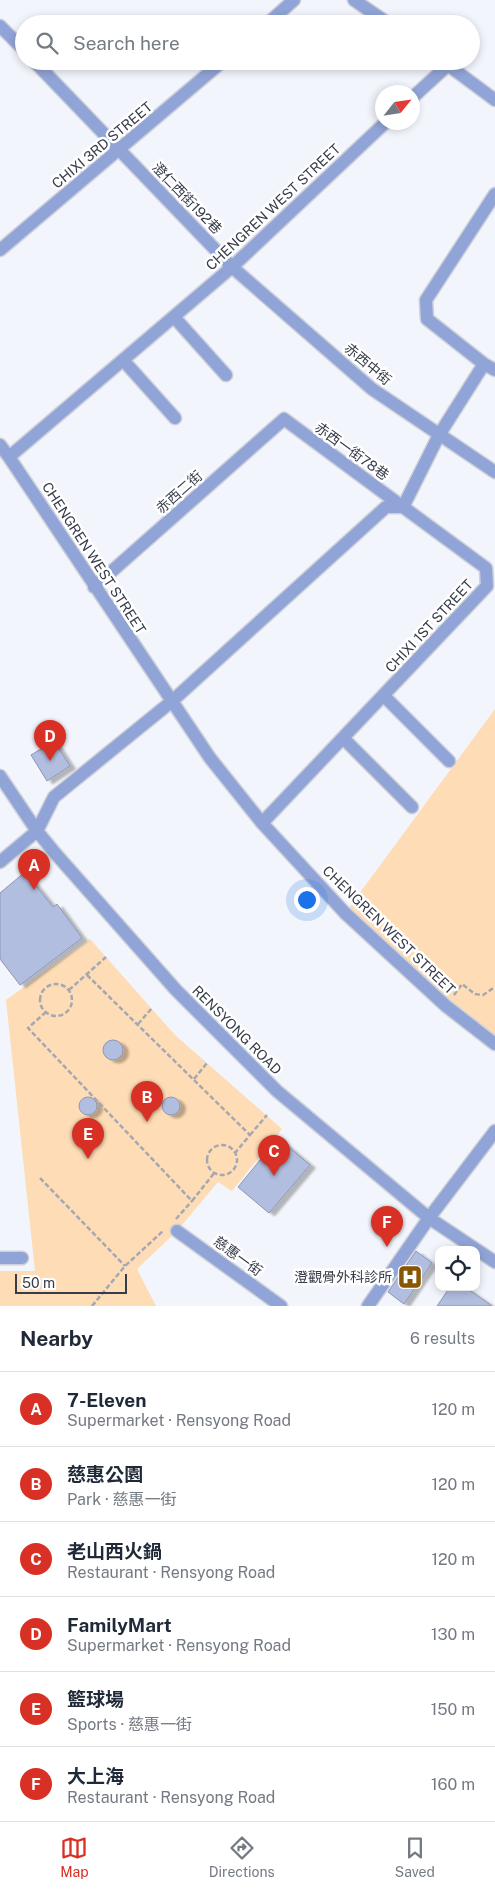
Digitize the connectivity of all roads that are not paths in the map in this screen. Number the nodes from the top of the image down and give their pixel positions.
1 (294, 0) edge
2 (354, 0) edge
3 (276, 15) edge
4 (376, 15) edge
5 (0, 26) edge
6 (15, 41) edge
7 (43, 70) edge
8 (213, 70) edge
9 (438, 70) edge
10 (454, 70) edge
11 (420, 90) edge
12 (495, 100) edge
13 (378, 130) edge
14 (120, 150) junction
15 (495, 194) edge
16 (0, 250) edge
17 (232, 267) junction
18 (174, 317) junction
19 (123, 360) junction
20 (490, 367) edge
21 (226, 375) dead end
22 (175, 418) dead end
23 (284, 419) joint
24 (439, 435) junction
25 (0, 445) edge
26 (9, 457) junction
27 (495, 472) edge
28 (402, 507) junction
29 (491, 571) edge
30 (94, 587) junction
31 (384, 696) junction
32 (171, 702) junction
33 (344, 739) junction
34 (449, 761) dead end
35 (0, 776) edge
36 (412, 807) dead end
37 (262, 823) junction
38 (37, 831) junction
39 (0, 862) edge
40 (495, 1044) edge
41 (495, 1131) edge
42 (429, 1218) junction
43 (170, 1229) road end
44 (0, 1258) edge
45 (22, 1258) dead end
46 (495, 1262) edge
47 (281, 1306) edge
48 (368, 1306) edge

1 - 3 street
2 - 4 street
5 - 6 street
7 - 14 street, 澄仁西街192巷
8 - 14 street, CHIXI 3RD STREET
9 - 11 street
10 - 12 street
13 - 17 street, CHENGREN WEST STREET
14 - 16 street, CHIXI 3RD STREET
14 - 17 street, 澄仁西街192巷
15 - 20 street
17 - 18 street, CHENGREN WEST STREET
17 - 24 street, 赤西中街
18 - 19 street, CHENGREN WEST STREET
18 - 21 street
19 - 22 street
19 - 26 street, CHENGREN WEST STREET
20 - 24 street
23 - 28 street, 赤西一街78巷
23 - 30 street, 赤西二街
24 - 27 street, 赤西中街
24 - 28 street
25 - 26 street
26 - 30 street, CHENGREN WEST STREET
28 - 29 street, CHIXI 1ST STREET
28 - 32 street
29 - 31 street, CHIXI 1ST STREET
30 - 32 street, CHENGREN WEST STREET
31 - 33 street, CHIXI 1ST STREET
31 - 34 street
32 - 37 street, CHENGREN WEST STREET
32 - 38 street
33 - 36 street
33 - 37 street, CHIXI 1ST STREET
35 - 38 street, RENSYONG ROAD
37 - 40 street, CHENGREN WEST STREET
38 - 39 street
38 - 42 street, RENSYONG ROAD
41 - 42 street
42 - 46 street, RENSYONG ROAD
42 - 48 street
43 - 47 street, 慈惠一街
44 - 45 street

